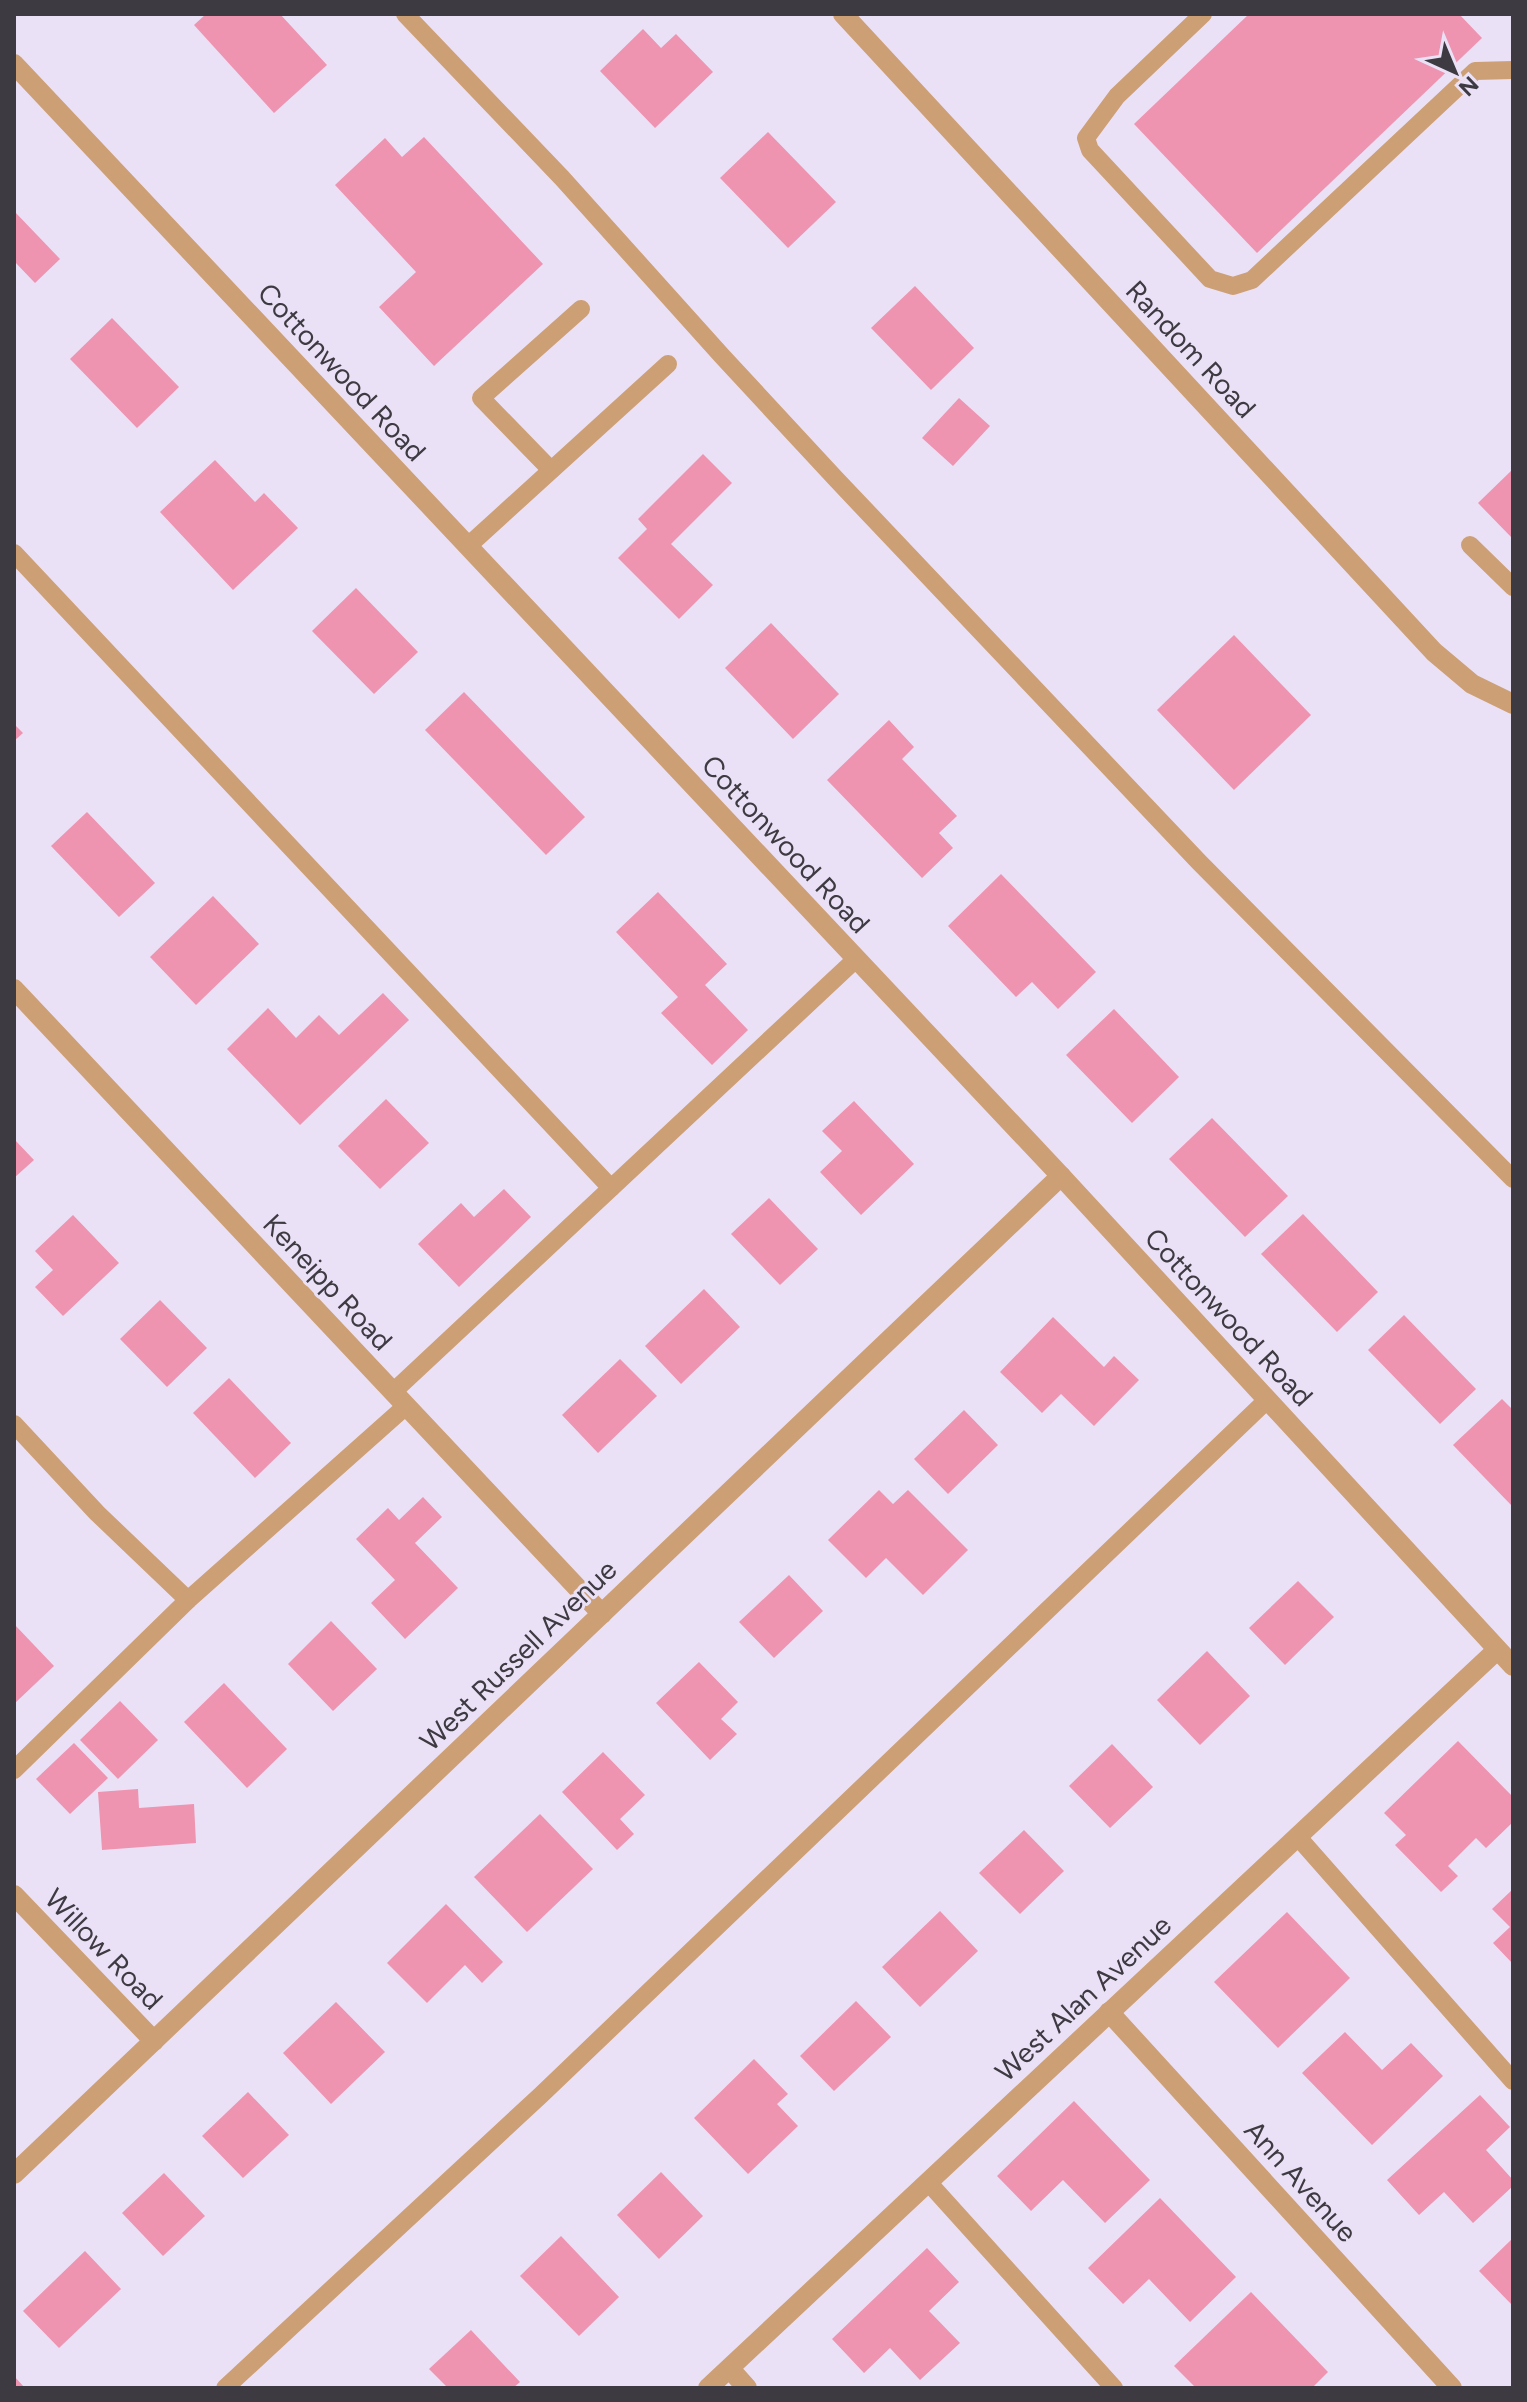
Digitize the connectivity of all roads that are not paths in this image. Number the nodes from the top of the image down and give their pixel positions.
1 (405, 14) edge
2 (843, 14) edge
3 (1203, 14) edge
4 (14, 64) edge
5 (1513, 70) edge
6 (581, 309) dead end
7 (668, 364) dead end
8 (551, 470) junction
9 (1470, 545) dead end
10 (468, 546) junction
11 (14, 553) edge
12 (1513, 587) edge
13 (1513, 704) edge
14 (856, 959) junction
15 (14, 989) edge
16 (1061, 1176) junction
17 (1513, 1179) edge
18 (611, 1188) junction
19 (400, 1399) junction
20 (1267, 1400) junction
21 (14, 1424) edge
22 (188, 1600) junction
23 (602, 1614) junction
24 (1497, 1650) junction
25 (1513, 1666) edge
26 (14, 1770) edge
27 (1297, 1836) junction
28 (14, 1895) edge
29 (1109, 2012) junction
30 (154, 2041) junction
31 (1513, 2081) edge
32 (14, 2174) edge
33 (928, 2182) junction
34 (730, 2369) junction
35 (225, 2388) edge
36 (708, 2388) edge
37 (747, 2388) edge
38 (1114, 2388) edge
39 (1452, 2388) edge

1 - 17 lane
2 - 13 street, Random Road
3 - 5 lane
4 - 10 street, Cottonwood Road
6 - 8 lane
7 - 8 lane
8 - 10 lane
9 - 12 lane
10 - 14 street, Cottonwood Road
11 - 18 lane
14 - 16 street, Cottonwood Road
14 - 18 lane
15 - 19 street, Keneipp Road
16 - 20 street, Cottonwood Road
16 - 23 street, West Russell Avenue
18 - 19 lane
19 - 22 lane
19 - 23 street, Keneipp Road
20 - 24 street, Cottonwood Road
20 - 35 lane
21 - 22 lane
22 - 26 lane
23 - 30 street, West Russell Avenue
24 - 25 street, Cottonwood Road
24 - 27 street, West Alan Avenue
27 - 29 street, West Alan Avenue
27 - 31 lane
28 - 30 street, Willow Road
29 - 33 street, West Alan Avenue
29 - 39 street, Ann Avenue
30 - 32 street, West Russell Avenue
33 - 34 street, West Alan Avenue
33 - 38 lane
34 - 36 street, West Alan Avenue
34 - 37 street

